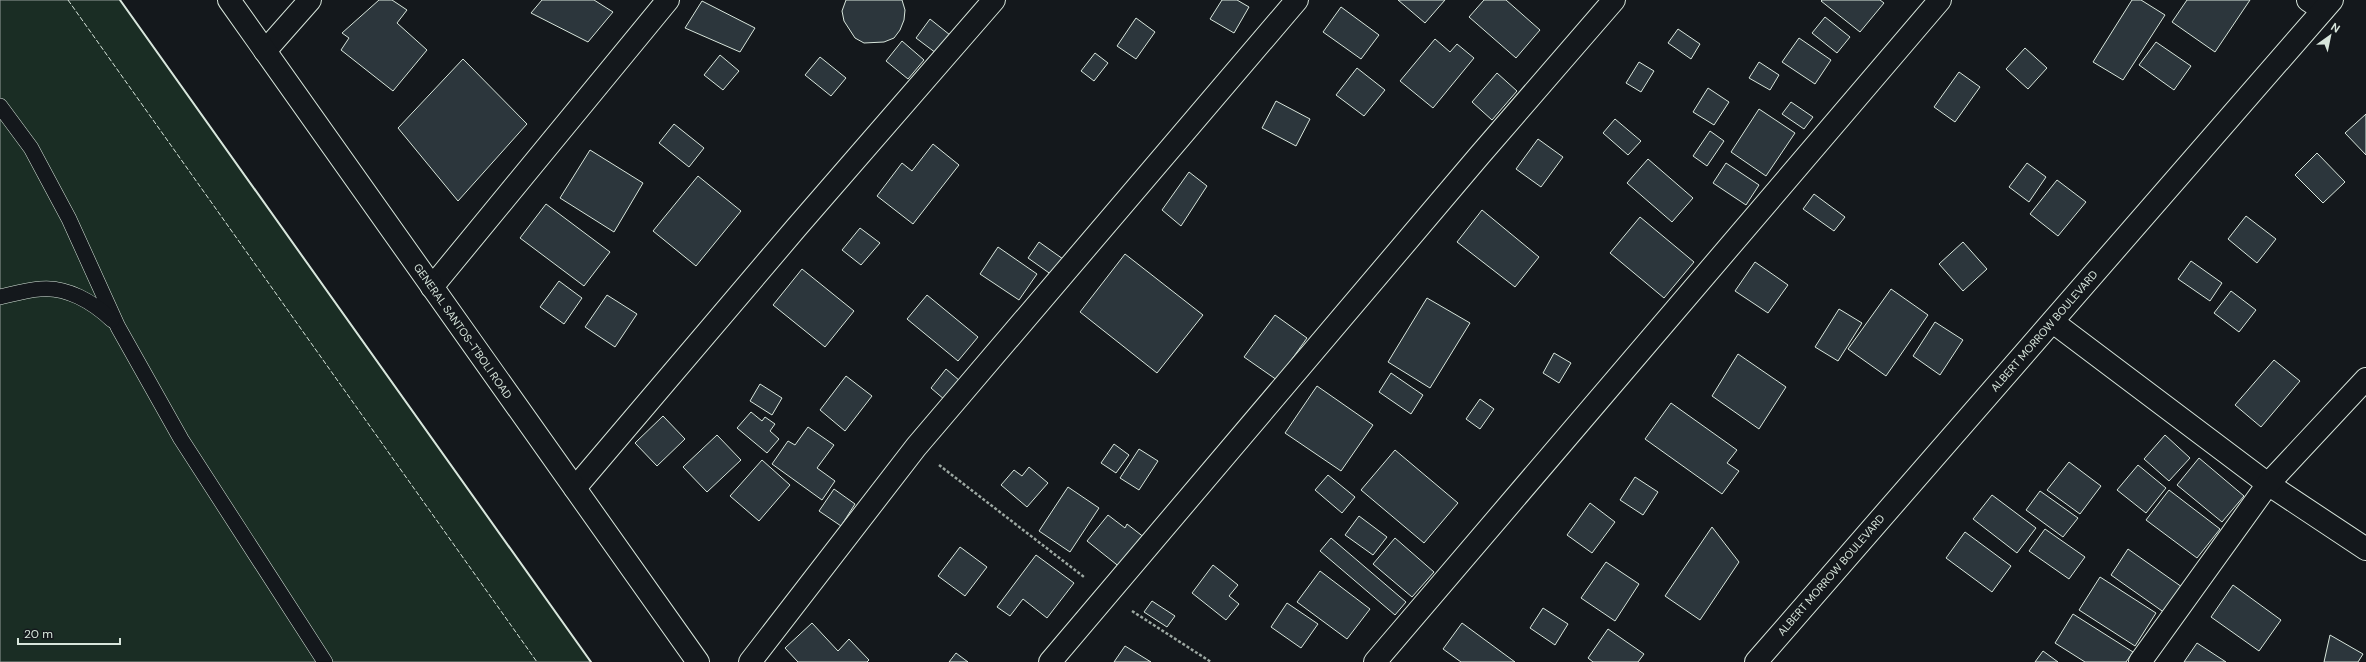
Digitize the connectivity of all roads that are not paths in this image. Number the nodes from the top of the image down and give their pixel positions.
1 (229, 0) edge
2 (310, 0) edge
3 (668, 0) edge
4 (994, 0) edge
5 (1297, 0) edge
6 (1614, 0) edge
7 (1940, 0) edge
8 (2321, 3) edge
9 (265, 51) junction
10 (0, 106) edge
11 (432, 287) junction
12 (0, 297) edge
13 (2053, 322) junction
14 (118, 327) junction
15 (2366, 379) edge
16 (2268, 484) junction
17 (575, 488) junction
18 (2366, 549) edge
19 (325, 662) edge
20 (698, 662) edge
21 (750, 662) edge
22 (1050, 662) edge
23 (1376, 662) edge
24 (1756, 662) edge
25 (2140, 662) edge

1 - 9 street, GENERAL SANTOS-T'BOLI ROAD
2 - 9 street
3 - 11 street
4 - 17 street
5 - 21 street
6 - 22 street
7 - 23 street
8 - 13 street, ALBERT MORROW BOULEVARD
9 - 11 street, GENERAL SANTOS-T'BOLI ROAD
10 - 14 lane
11 - 17 street, GENERAL SANTOS-T'BOLI ROAD
12 - 14 lane
13 - 16 street
13 - 24 street, ALBERT MORROW BOULEVARD
14 - 19 lane
15 - 16 street
16 - 18 street
16 - 25 street
17 - 20 street, GENERAL SANTOS-T'BOLI ROAD

